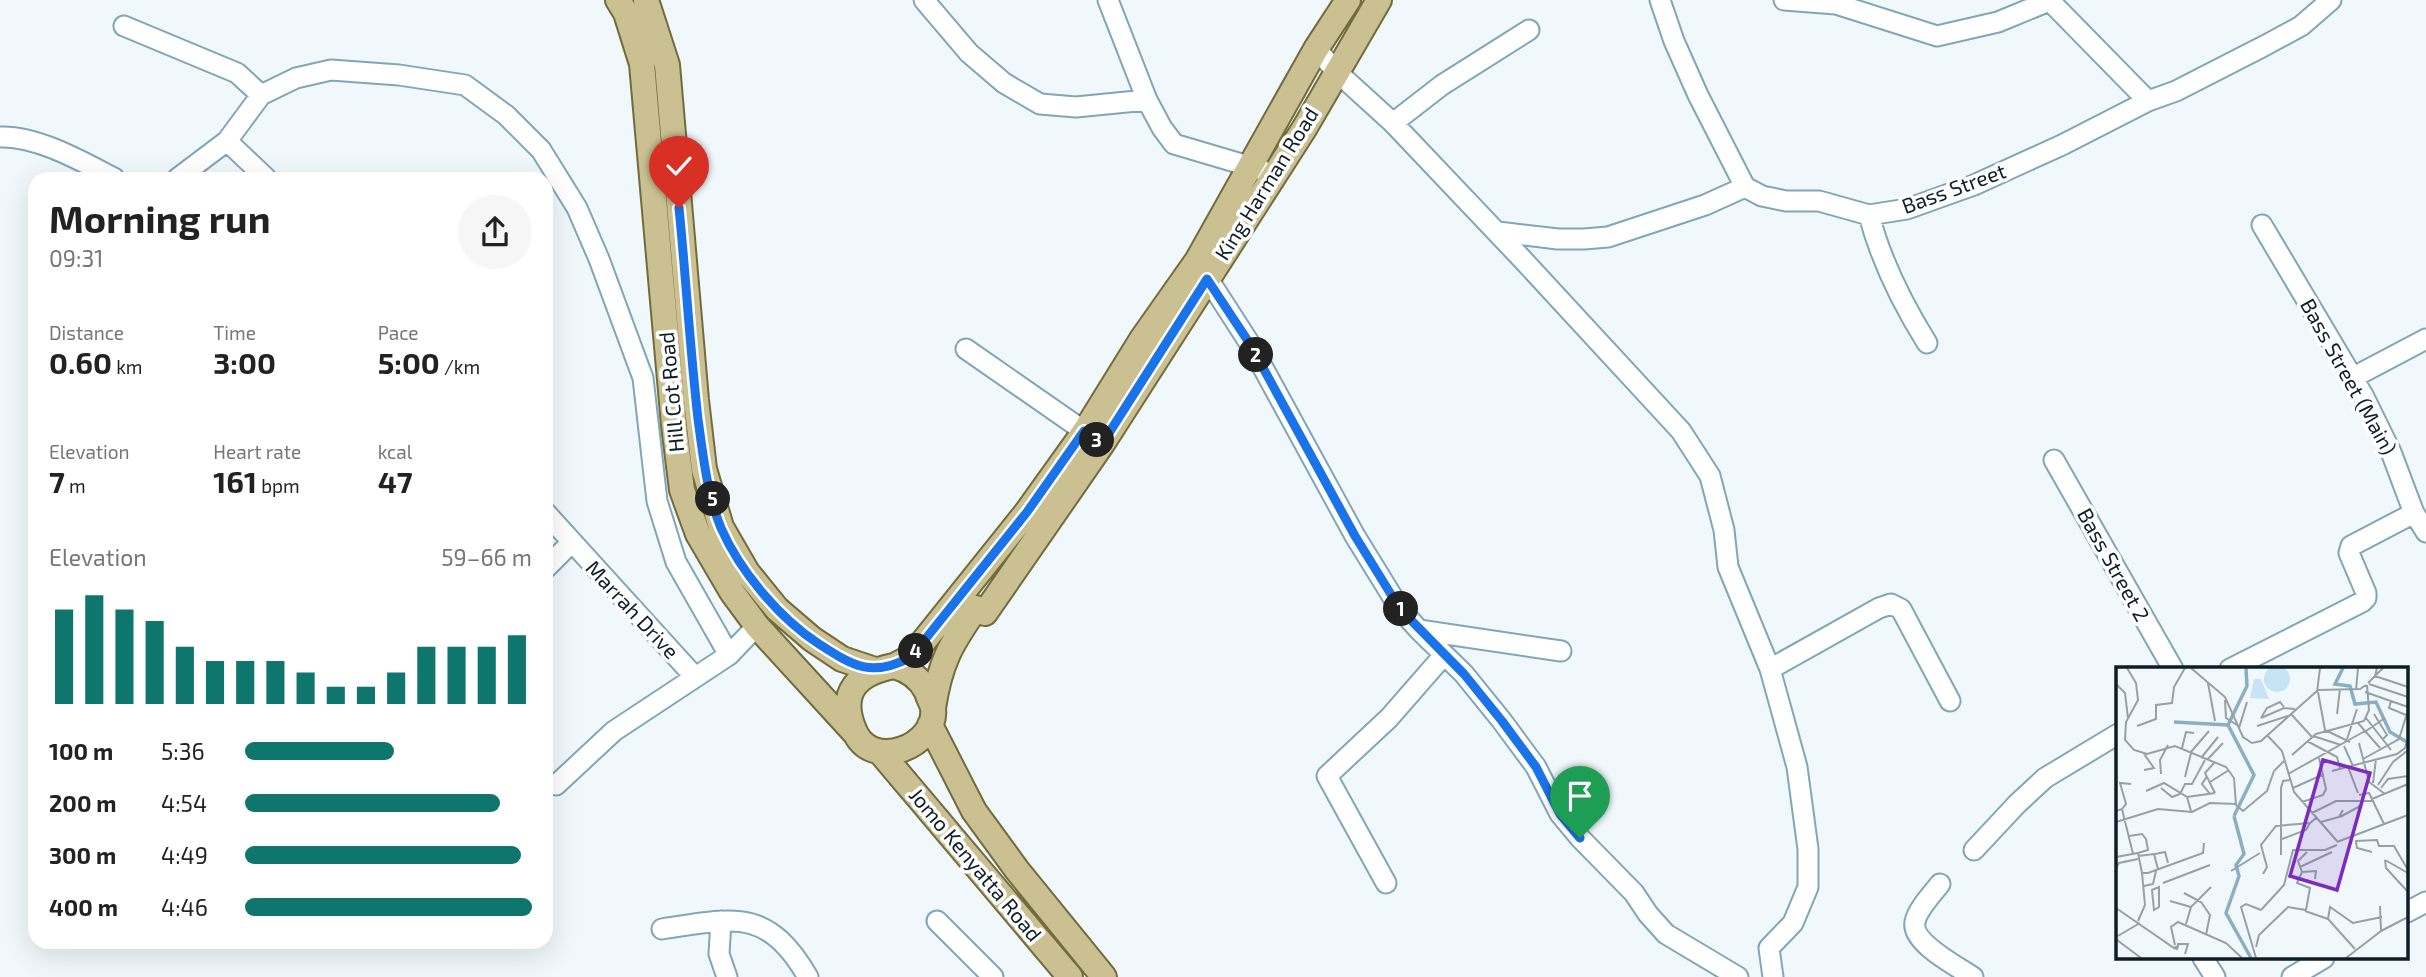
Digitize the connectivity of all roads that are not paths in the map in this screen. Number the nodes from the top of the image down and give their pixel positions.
1 (618, 0) edge
2 (646, 0) edge
3 (924, 0) edge
4 (1108, 0) edge
5 (1348, 0) edge
6 (1379, 0) edge
7 (1660, 0) edge
8 (1784, 0) edge
9 (2049, 0) edge
10 (2331, 0) edge
11 (124, 26) dead end
12 (1529, 30) dead end
13 (1316, 49) junction
14 (1337, 72) junction
15 (261, 95) junction
16 (1146, 100) junction
17 (2148, 101) junction
18 (1393, 123) junction
19 (0, 137) edge
20 (227, 141) junction
21 (1262, 170) junction
22 (102, 172) edge
23 (186, 172) edge
24 (260, 172) edge
25 (1745, 187) junction
26 (1869, 215) junction
27 (2262, 225) dead end
28 (1498, 232) junction
29 (1202, 270) junction
30 (2426, 339) edge
31 (1927, 343) dead end
32 (966, 349) dead end
33 (2352, 378) junction
34 (1093, 437) junction
35 (2054, 460) dead end
36 (2414, 513) junction
37 (553, 521) edge
38 (2426, 532) edge
39 (571, 543) junction
40 (553, 561) edge
41 (757, 626) junction
42 (1419, 630) junction
43 (1561, 651) dead end
44 (729, 655) junction
45 (1444, 656) junction
46 (2172, 667) edge
47 (2234, 667) edge
48 (884, 668) junction
49 (1770, 668) junction
50 (694, 676) junction
51 (1950, 701) dead end
52 (931, 717) junction
53 (854, 732) junction
54 (2116, 735) edge
55 (881, 753) junction
56 (556, 785) dead end
57 (1974, 850) dead end
58 (1386, 883) dead end
59 (1940, 884) dead end
60 (2426, 902) edge
61 (2408, 911) edge
62 (721, 921) junction
63 (937, 921) dead end
64 (662, 929) dead end
65 (2204, 960) edge
66 (2321, 960) edge
67 (727, 977) edge
68 (808, 977) edge
69 (993, 977) edge
70 (1070, 977) edge
71 (1104, 977) edge
72 (1738, 977) edge
73 (1773, 977) edge
74 (1973, 977) edge
75 (2215, 977) edge
76 (2292, 977) edge

1 - 41 main road, Hill Cot Road
2 - 48 main road, Hill Cot Road
3 - 16 street
4 - 16 street
5 - 13 main road, King Harman Road
6 - 14 main road, King Harman Road
7 - 25 street
8 - 9 street
9 - 17 street
10 - 17 street, Bass Street
11 - 15 street
12 - 18 street
13 - 14 street
13 - 21 main road, King Harman Road
14 - 18 street
14 - 21 main road, King Harman Road
15 - 20 street
15 - 44 street
16 - 21 street
17 - 26 street, Bass Street
18 - 28 street
19 - 22 street
20 - 23 street
20 - 24 street
21 - 29 main road, King Harman Road
25 - 26 street, Bass Street
25 - 28 street
26 - 31 street
27 - 33 street, Bass Street (Main)
28 - 49 street
29 - 34 main road, King Harman Road
29 - 42 street
30 - 33 street
32 - 34 street
33 - 36 street, Bass Street (Main)
34 - 48 main road, King Harman Road
34 - 52 main road, King Harman Road
35 - 46 street, Bass Street 2
36 - 38 street, Bass Street (Main)
36 - 47 street
37 - 39 street, Marrah Drive
39 - 40 street, Marrah Drive
39 - 50 street, Marrah Drive
41 - 44 street, Marrah Drive
41 - 53 main road, Hill Cot Road
42 - 43 street
42 - 45 street
44 - 50 street, Marrah Drive
45 - 58 street
45 - 72 street
48 - 52 main road
48 - 53 main road
49 - 51 street
49 - 73 street
50 - 56 street, Marrah Drive
52 - 55 main road
52 - 71 main road, Jomo Kenyatta Road
53 - 55 main road
54 - 57 street
55 - 70 main road, Jomo Kenyatta Road
59 - 74 street
60 - 61 street
62 - 64 street
62 - 67 street
62 - 68 street
63 - 69 street
65 - 75 street
66 - 76 street

